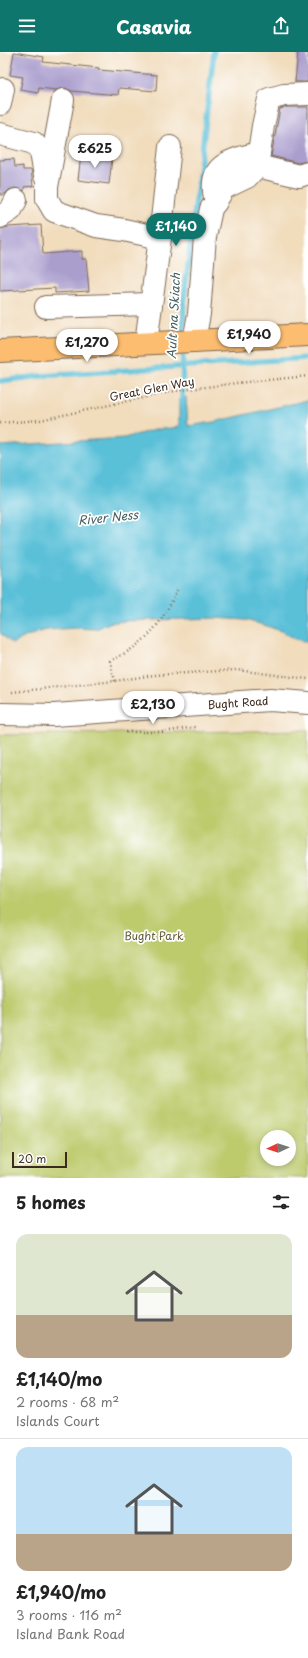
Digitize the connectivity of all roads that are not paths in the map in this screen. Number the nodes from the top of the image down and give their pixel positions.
1 (308, 94) edge
2 (63, 100) dead end
3 (0, 134) edge
4 (170, 147) dead end
5 (258, 159) junction
6 (308, 173) edge
7 (47, 187) junction
8 (16, 200) dead end
9 (0, 217) edge
10 (160, 238) junction
11 (151, 304) junction
12 (46, 307) dead end
13 (308, 335) edge
14 (185, 341) junction
15 (146, 343) junction
16 (0, 351) edge
17 (308, 703) edge
18 (0, 714) edge

1 - 5 street
2 - 7 street
3 - 7 street
4 - 10 street
5 - 6 street
5 - 14 street
7 - 10 street
8 - 9 street
10 - 11 street
11 - 12 street
11 - 15 street
13 - 14 main road
14 - 15 main road
15 - 16 main road
17 - 18 street, Bught Road

